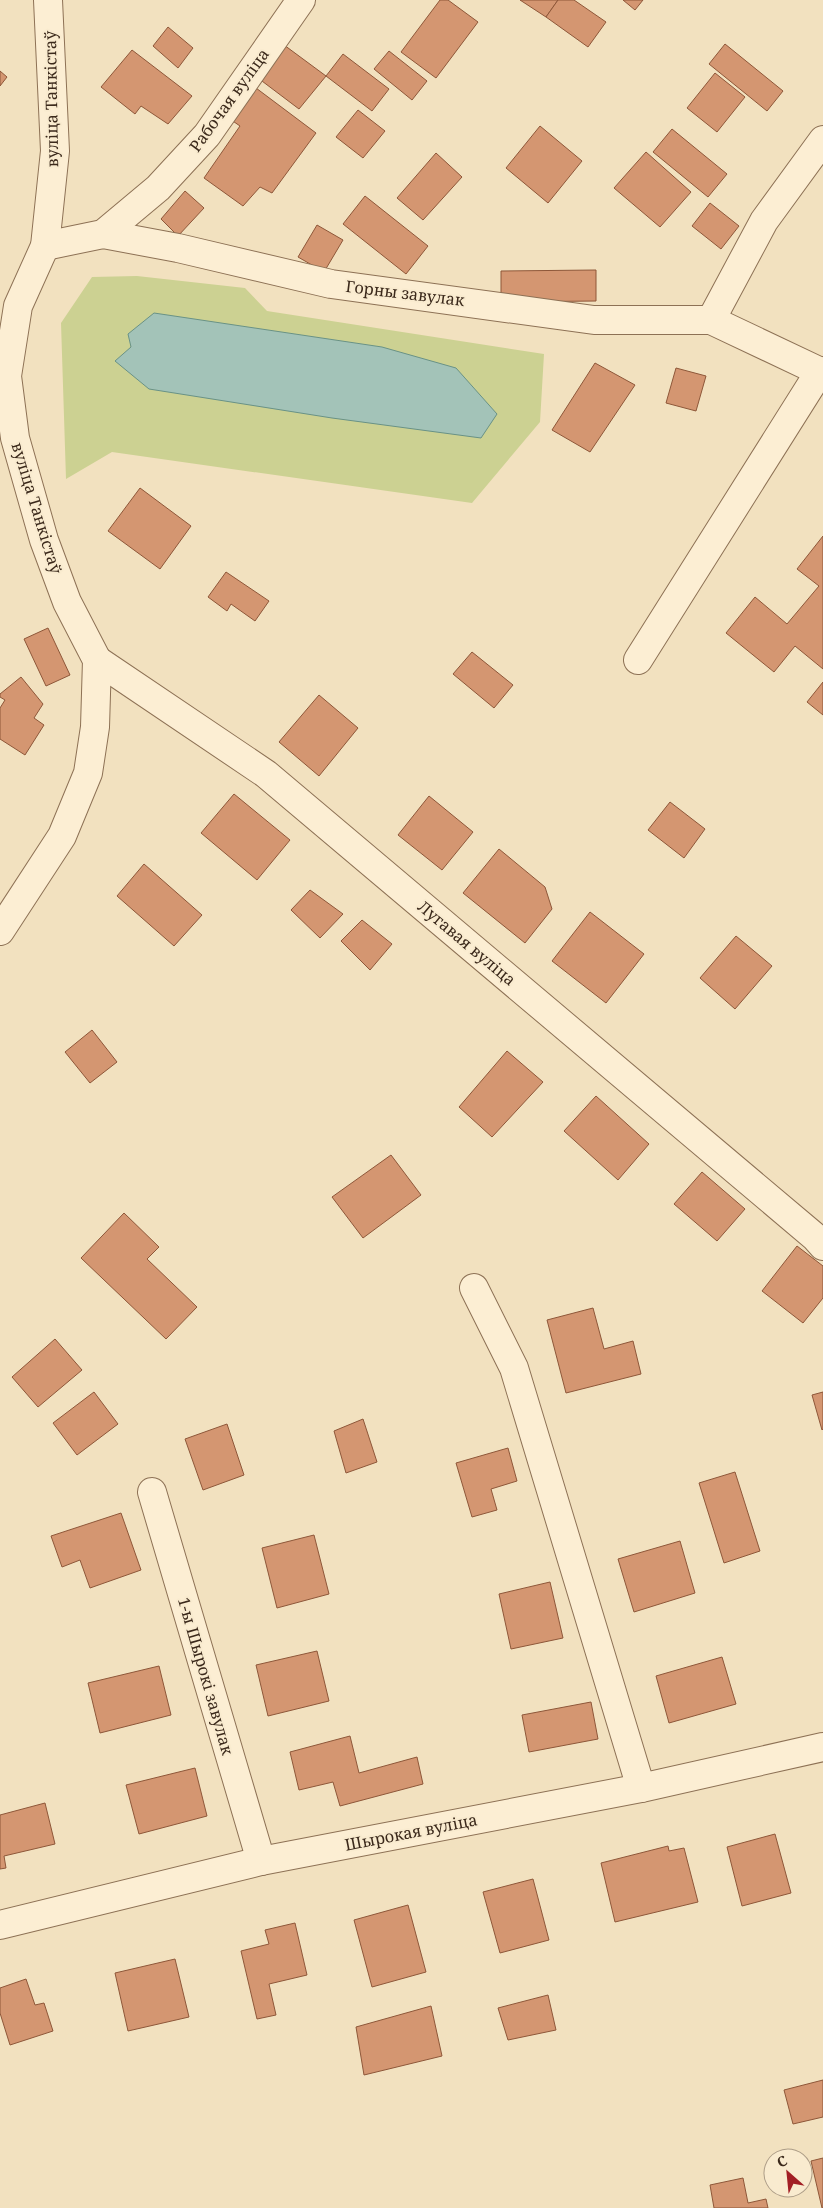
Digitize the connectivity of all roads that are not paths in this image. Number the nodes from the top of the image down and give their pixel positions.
1 (48, 0) edge
2 (301, 0) edge
3 (823, 140) edge
4 (103, 234) junction
5 (45, 246) junction
6 (711, 320) junction
7 (822, 372) edge
8 (97, 660) junction
9 (638, 660) dead end
10 (0, 931) edge
11 (823, 1246) edge
12 (474, 1288) dead end
13 (152, 1492) dead end
14 (823, 1747) edge
15 (641, 1788) junction
16 (261, 1861) junction
17 (0, 1924) edge

1 - 5 street, вуліца Танкістаў
2 - 4 street, Рабочая вуліца
3 - 6 street
4 - 5 street, Рабочая вуліца
4 - 6 street, Горны завулак
5 - 8 street, вуліца Танкістаў
6 - 7 street, Горны завулак
7 - 9 street
8 - 10 street, вуліца Танкістаў
8 - 11 street, Лугавая вуліца
12 - 15 street
13 - 16 street, 1-ы Шырокі завулак
14 - 15 street, Шырокая вуліца
15 - 16 street, Шырокая вуліца
16 - 17 street, Шырокая вуліца

